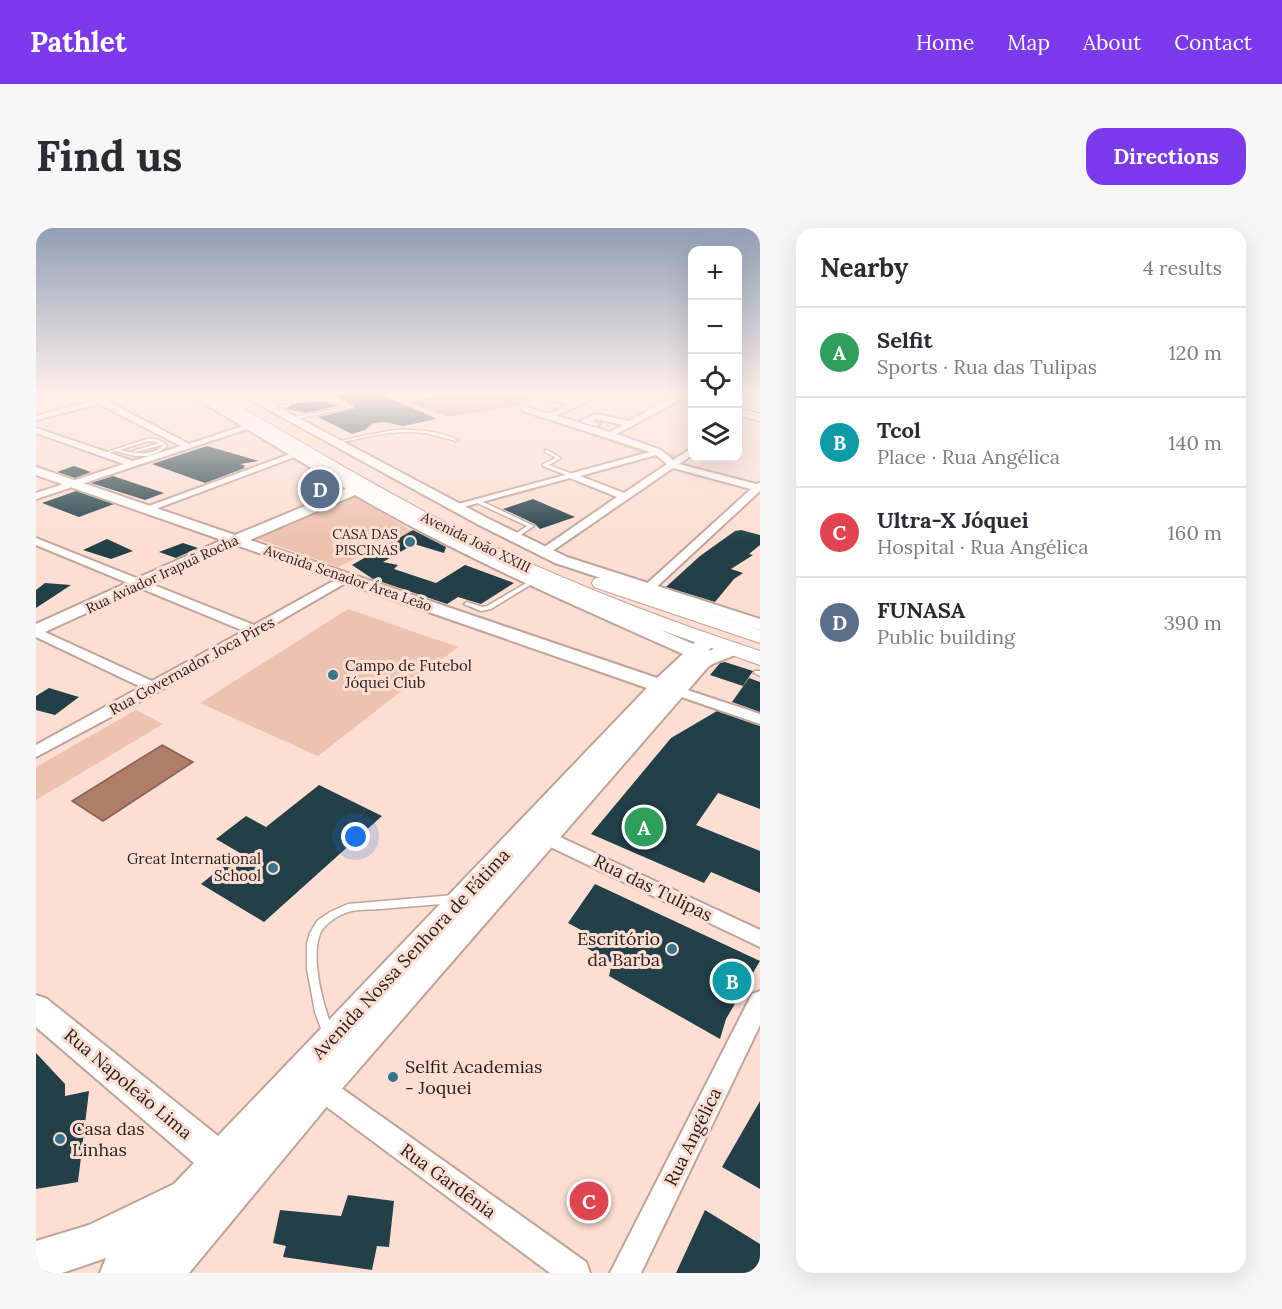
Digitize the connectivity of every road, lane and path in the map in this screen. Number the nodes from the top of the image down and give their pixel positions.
1 (72, 443) edge
2 (138, 443) edge
3 (161, 443) edge
4 (181, 443) edge
5 (198, 443) edge
6 (275, 443) edge
7 (310, 443) edge
8 (334, 443) edge
9 (608, 443) edge
10 (637, 443) edge
11 (187, 446) junction
12 (116, 450) junction
13 (547, 451) dead end
14 (658, 452) junction
15 (103, 454) junction
16 (688, 454) edge
17 (296, 455) junction
18 (646, 458) junction
19 (132, 464) junction
20 (620, 464) junction
21 (673, 465) junction
22 (36, 471) edge
23 (645, 473) junction
24 (573, 476) junction
25 (36, 478) edge
26 (373, 481) junction
27 (67, 485) junction
28 (759, 488) edge
29 (36, 496) edge
30 (625, 497) junction
31 (477, 501) junction
32 (456, 506) junction
33 (146, 509) junction
34 (416, 518) junction
35 (482, 526) junction
36 (514, 537) junction
37 (36, 541) edge
38 (231, 542) junction
39 (544, 552) junction
40 (343, 581) junction
41 (533, 581) junction
42 (141, 584) junction
43 (647, 589) junction
44 (562, 595) joint
45 (467, 604) dead end
46 (760, 625) edge
47 (36, 631) edge
48 (256, 631) junction
49 (760, 637) edge
50 (760, 642) edge
51 (704, 643) junction
52 (759, 669) edge
53 (154, 688) junction
54 (664, 690) junction
55 (760, 719) edge
56 (36, 752) edge
57 (547, 837) junction
58 (463, 898) junction
59 (760, 939) edge
60 (760, 1001) edge
61 (36, 1008) edge
62 (332, 1041) junction
63 (321, 1088) junction
64 (220, 1161) junction
65 (191, 1193) junction
66 (36, 1261) edge
67 (120, 1273) edge
68 (163, 1273) edge
69 (575, 1273) edge
70 (625, 1273) edge

1 - 15 street
2 - 12 lane
3 - 12 lane
4 - 11 street
5 - 11 street
6 - 17 street, Avenida João XXIII
7 - 26 main road, Avenida João XXIII
8 - 26 street, Avenida João XXIII
9 - 18 street
10 - 14 street
11 - 19 street
12 - 15 lane
13 - 24 lane
14 - 18 street
14 - 21 street
15 - 19 street
16 - 21 street
17 - 26 street, Avenida João XXIII
17 - 33 street
18 - 20 street
19 - 27 street
20 - 23 street
20 - 24 street
21 - 23 street
21 - 28 street
22 - 27 street, Avenida Senador Área Leão
23 - 30 street
24 - 30 street
24 - 31 street
25 - 27 street, Avenida Senador Área Leão
26 - 32 street, Avenida João XXIII
26 - 34 main road, Avenida João XXIII
26 - 35 main road, Avenida João XXIII
26 - 38 street, Rua Aviador Irapuã Rocha
27 - 29 street
27 - 33 street, Avenida Senador Área Leão
27 - 38 street, Avenida Senador Área Leão
28 - 43 street
30 - 39 street
31 - 32 street
31 - 36 lane
32 - 35 street, Avenida João XXIII
33 - 38 street, Avenida Senador Área Leão
34 - 41 street, Avenida João XXIII
34 - 51 main road, Avenida João XXIII
35 - 36 street, Avenida João XXIII
35 - 49 main road, Avenida João XXIII
36 - 39 street, Avenida João XXIII
37 - 42 street
38 - 40 street, Avenida Senador Área Leão
38 - 42 street, Rua Aviador Irapuã Rocha
39 - 43 street, Avenida João XXIII
40 - 48 street, Rua Governador Joca Pires
40 - 54 street, Avenida Senador Área Leão
41 - 44 street, Avenida João XXIII
41 - 45 lane
42 - 47 street, Rua Aviador Irapuã Rocha
42 - 48 street
43 - 46 street, Avenida João XXIII
44 - 51 main road
47 - 53 street
48 - 53 street, Rua Governador Joca Pires
50 - 51 main road
51 - 52 main road, Avenida João XXIII
51 - 54 street, Avenida Nossa Senhora de Fátima
53 - 56 street, Rua Governador Joca Pires
54 - 55 street, Avenida Senador Área Leão
54 - 57 street, Avenida Nossa Senhora de Fátima
54 - 58 street, Avenida Nossa Senhora de Fátima
57 - 59 street, Rua das Tulipas
57 - 63 street, Avenida Nossa Senhora de Fátima
58 - 62 street, Avenida Nossa Senhora de Fátima
58 - 62 lane
60 - 70 street, Rua Angélica
61 - 64 street, Rua Napoleão Lima
62 - 64 street, Avenida Nossa Senhora de Fátima
63 - 68 street, Avenida Nossa Senhora de Fátima
63 - 69 street, Rua Gardênia
64 - 65 street, Avenida Nossa Senhora de Fátima
65 - 66 street
65 - 67 street, Avenida Nossa Senhora de Fátima

